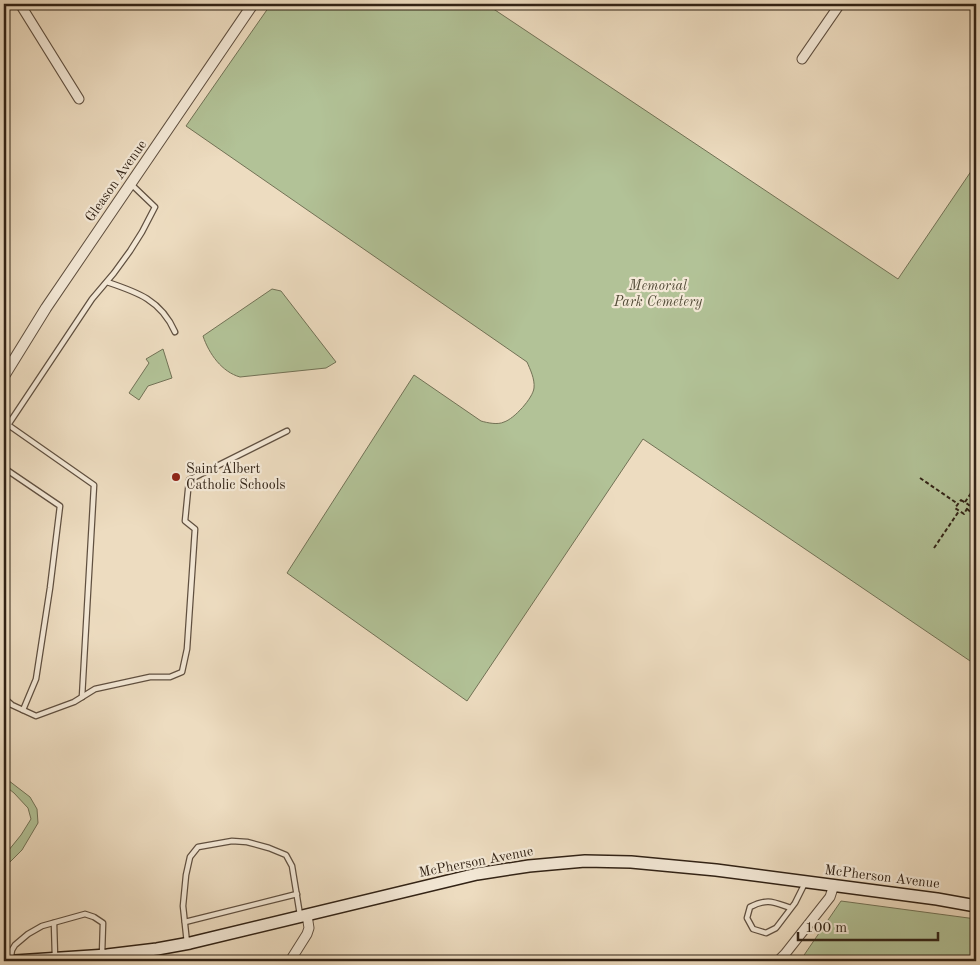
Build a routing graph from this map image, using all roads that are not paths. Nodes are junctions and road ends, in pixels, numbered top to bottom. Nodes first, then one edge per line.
1 (20, 4) edge
2 (253, 4) edge
3 (840, 4) edge
4 (802, 60) dead end
5 (79, 99) dead end
6 (131, 183) junction
7 (106, 282) junction
8 (175, 332) dead end
9 (4, 376) edge
10 (6, 423) edge
11 (4, 431) edge
12 (287, 431) dead end
13 (4, 468) edge
14 (82, 697) junction
15 (4, 698) edge
16 (23, 710) junction
17 (806, 882) junction
18 (834, 886) junction
19 (297, 894) junction
20 (976, 906) edge
21 (791, 908) junction
22 (304, 916) junction
23 (185, 922) junction
24 (54, 923) junction
25 (187, 944) junction
26 (102, 956) junction
27 (55, 959) junction
28 (10, 961) edge
29 (15, 961) edge
30 (290, 961) edge
31 (778, 961) edge

1 - 5 street
2 - 6 street, Gleason Avenue
3 - 4 street
6 - 7 lane
6 - 9 street, Gleason Avenue
7 - 8 lane
7 - 10 lane
10 - 11 lane
10 - 14 lane
12 - 14 lane
13 - 16 lane
14 - 16 lane
15 - 16 lane
17 - 18 main road, McPherson Avenue
17 - 21 lane
17 - 22 main road, McPherson Avenue
18 - 20 main road, McPherson Avenue
18 - 31 street
19 - 22 lane
19 - 23 lane
19 - 23 lane
21 - 21 lane
22 - 25 main road, McPherson Avenue
22 - 30 street
23 - 25 lane
24 - 26 lane
24 - 27 lane
24 - 28 lane
25 - 26 main road, McPherson Avenue
26 - 27 main road, McPherson Avenue
27 - 29 main road, McPherson Avenue

